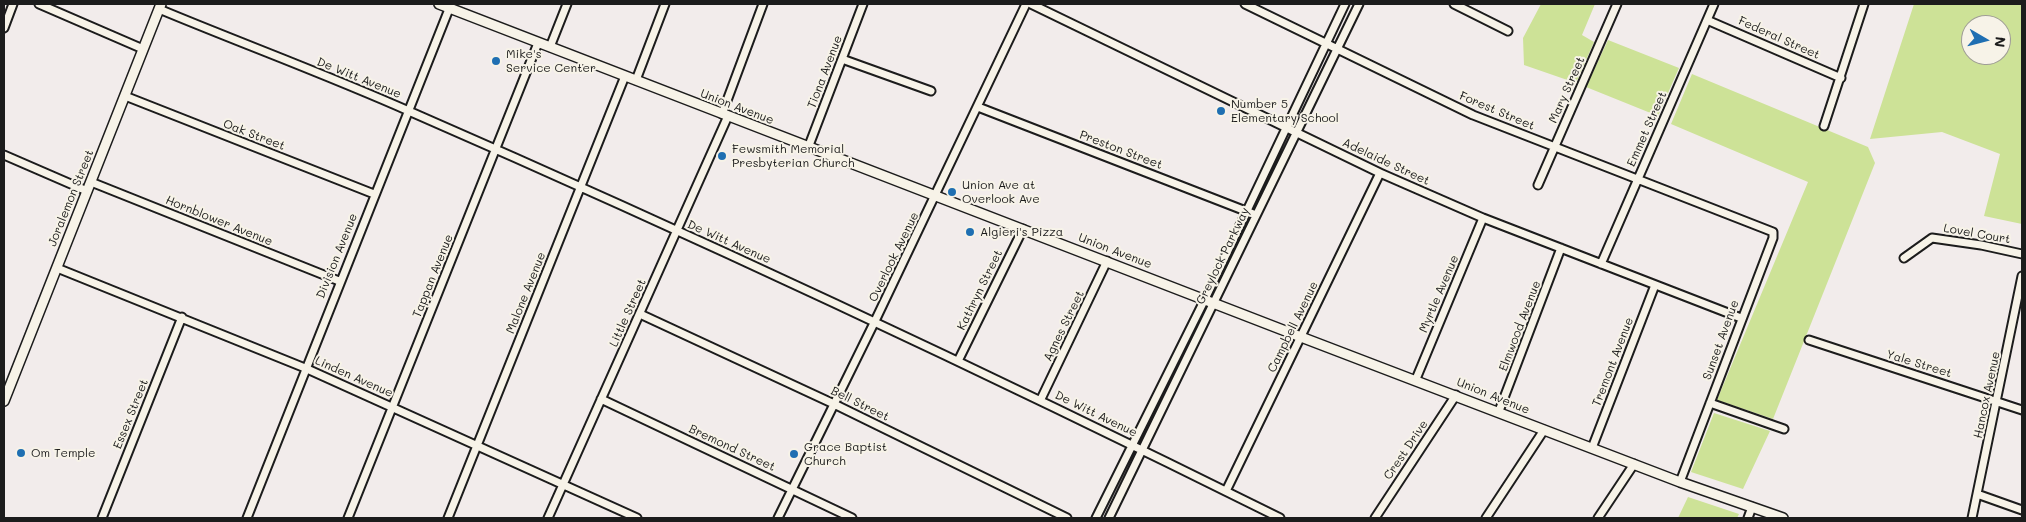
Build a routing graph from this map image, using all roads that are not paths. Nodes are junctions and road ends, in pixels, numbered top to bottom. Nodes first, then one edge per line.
1 (13, 4) edge
2 (39, 4) edge
3 (440, 4) edge
4 (567, 4) edge
5 (665, 4) edge
6 (763, 4) edge
7 (863, 4) edge
8 (1026, 4) edge
9 (1030, 4) edge
10 (1244, 4) edge
11 (1345, 4) edge
12 (1359, 4) edge
13 (1454, 4) edge
14 (1617, 4) edge
15 (1714, 4) edge
16 (1864, 4) edge
17 (160, 6) edge
18 (450, 6) edge
19 (1707, 20) junction
20 (4, 28) edge
21 (1508, 32) dead end
22 (538, 43) junction
23 (1326, 44) junction
24 (550, 47) junction
25 (143, 49) junction
26 (1337, 49) junction
27 (842, 58) junction
28 (625, 76) junction
29 (1841, 78) junction
30 (636, 80) junction
31 (931, 91) dead end
32 (125, 96) junction
33 (978, 107) junction
34 (408, 110) junction
35 (725, 115) junction
36 (1824, 126) dead end
37 (1287, 127) junction
38 (1297, 132) junction
39 (1555, 147) junction
40 (808, 148) junction
41 (495, 149) junction
42 (4, 155) edge
43 (1380, 173) junction
44 (1638, 178) junction
45 (1538, 184) dead end
46 (89, 186) junction
47 (581, 188) junction
48 (374, 194) junction
49 (935, 196) junction
50 (1246, 211) junction
51 (1256, 215) junction
52 (1483, 218) junction
53 (1748, 222) joint
54 (1023, 230) junction
55 (677, 231) junction
56 (1562, 248) junction
57 (2022, 254) edge
58 (1904, 258) dead end
59 (1107, 261) junction
60 (1601, 264) junction
61 (56, 268) junction
62 (2022, 276) edge
63 (339, 281) junction
64 (1655, 285) junction
65 (1209, 300) junction
66 (2019, 309) edge
67 (640, 314) junction
68 (182, 317) junction
69 (1741, 318) junction
70 (875, 321) junction
71 (1301, 337) junction
72 (1809, 340) dead end
73 (958, 361) junction
74 (305, 368) junction
75 (1416, 379) junction
76 (1456, 395) junction
77 (601, 399) junction
78 (1041, 400) junction
79 (1998, 400) junction
80 (4, 401) edge
81 (1710, 403) junction
82 (834, 404) junction
83 (393, 407) junction
84 (2022, 410) edge
85 (1499, 411) junction
86 (1784, 429) dead end
87 (1544, 430) junction
88 (1132, 445) junction
89 (477, 446) junction
90 (1592, 448) junction
91 (1142, 450) junction
92 (1634, 464) junction
93 (1680, 482) junction
94 (563, 485) junction
95 (792, 489) junction
96 (1226, 491) junction
97 (1977, 494) junction
98 (1752, 507) junction
99 (2022, 510) edge
100 (102, 518) edge
101 (247, 518) edge
102 (348, 518) edge
103 (448, 518) edge
104 (548, 518) edge
105 (637, 518) edge
106 (778, 518) edge
107 (852, 518) edge
108 (1067, 518) edge
109 (1096, 518) edge
110 (1109, 518) edge
111 (1280, 518) edge
112 (1375, 518) edge
113 (1486, 518) edge
114 (1598, 518) edge
115 (1748, 518) edge
116 (1783, 518) edge
117 (1972, 518) edge

1 - 20 street
2 - 25 street
3 - 18 street, Union Avenue
4 - 24 street
5 - 30 street
6 - 35 street, Little Street
7 - 27 street, Tiona Avenue
8 - 33 street, Overlook Avenue
9 - 37 street, Adelaide Street
10 - 23 street, Forest Street
11 - 23 street, Greylock Parkway
12 - 26 street, Greylock Parkway
13 - 21 street
14 - 39 street, Mary Street
15 - 19 street, Emmet Street
16 - 29 street
17 - 25 street, Joralemon Street
17 - 34 street, De Witt Avenue
18 - 22 street, Union Avenue
18 - 34 street, Division Avenue
19 - 29 street, Federal Street
19 - 44 street, Emmet Street
22 - 24 street, Union Avenue
22 - 41 street, Tappan Avenue
23 - 26 street, Forest Street
23 - 37 street, Greylock Parkway
24 - 28 street, Union Avenue
25 - 32 street, Joralemon Street
26 - 38 street, Greylock Parkway
26 - 39 street, Forest Street
27 - 31 street
27 - 40 street, Tiona Avenue
28 - 30 street, Union Avenue
28 - 47 street, Malone Avenue
29 - 36 street
30 - 35 street, Union Avenue
32 - 46 street, Joralemon Street
32 - 48 street, Oak Street
33 - 49 street, Overlook Avenue
33 - 50 street, Preston Street
34 - 41 street, De Witt Avenue
34 - 48 street, Division Avenue
35 - 40 street, Union Avenue
35 - 55 street, Little Street
37 - 38 street, Adelaide Street
37 - 50 street, Greylock Parkway
38 - 43 street, Adelaide Street
38 - 51 street, Greylock Parkway
39 - 44 street, Forest Street
39 - 45 street, Mary Street
40 - 49 street, Union Avenue
41 - 47 street, De Witt Avenue
41 - 83 street, Tappan Avenue
42 - 46 street, Hornblower Avenue
43 - 52 street, Adelaide Street
43 - 71 street, Campbell Avenue
44 - 53 street, Forest Street
44 - 60 street, Emmet Street
46 - 61 street, Joralemon Street
46 - 63 street, Hornblower Avenue
47 - 55 street, De Witt Avenue
47 - 89 street, Malone Avenue
48 - 63 street, Division Avenue
49 - 54 street, Union Avenue
49 - 70 street, Overlook Avenue
50 - 51 street, Preston Street
50 - 65 street, Greylock Parkway
51 - 65 street, Greylock Parkway
52 - 56 street, Adelaide Street
52 - 75 street, Myrtle Avenue
53 - 69 street, Sunset Avenue
54 - 59 street, Union Avenue
54 - 73 street, Kathryn Street
55 - 67 street, Little Street
55 - 70 street, De Witt Avenue
56 - 60 street, Adelaide Street
56 - 85 street, Elmwood Avenue
57 - 58 street, Lovel Court
59 - 65 street, Union Avenue
59 - 78 street, Agnes Street
60 - 64 street, Adelaide Street
61 - 68 street, Linden Avenue
61 - 80 street, Joralemon Street
62 - 66 street, Hancox Avenue
63 - 74 street, Division Avenue
64 - 69 street, Adelaide Street
64 - 90 street, Tremont Avenue
65 - 71 street, Union Avenue
65 - 88 street, Greylock Parkway
65 - 91 street, Greylock Parkway
66 - 79 street, Hancox Avenue
67 - 77 street, Little Street
67 - 82 street, Bell Street
68 - 74 street, Linden Avenue
68 - 100 street, Essex Street
69 - 81 street, Sunset Avenue
70 - 73 street, De Witt Avenue
70 - 82 street, Overlook Avenue
71 - 75 street, Union Avenue
71 - 96 street, Campbell Avenue
72 - 79 street, Yale Street
73 - 78 street, De Witt Avenue
74 - 83 street, Linden Avenue
74 - 101 street, Division Avenue
75 - 76 street, Union Avenue
76 - 85 street, Union Avenue
76 - 112 street, Crest Drive
77 - 94 street, Little Street
77 - 95 street, Bremond Street
78 - 88 street, De Witt Avenue
79 - 84 street, Yale Street
79 - 97 street, Hancox Avenue
81 - 86 street
81 - 93 street, Sunset Avenue
82 - 95 street, Overlook Avenue
82 - 108 street, Bell Street
83 - 89 street, Linden Avenue
83 - 102 street, Tappan Avenue
85 - 87 street, Union Avenue
87 - 90 street, Union Avenue
87 - 113 street
88 - 91 street, De Witt Avenue
88 - 109 street, Greylock Parkway
89 - 94 street, Linden Avenue
89 - 103 street, Malone Avenue
90 - 92 street, Union Avenue
91 - 96 street, De Witt Avenue
91 - 110 street, Greylock Parkway
92 - 93 street, Union Avenue
92 - 114 street
93 - 98 street, Union Avenue
94 - 104 street, Little Street
94 - 105 street, Linden Avenue
95 - 106 street, Overlook Avenue
95 - 107 street, Bremond Street
96 - 111 street, De Witt Avenue
97 - 99 street
97 - 117 street, Hancox Avenue
98 - 115 street
98 - 116 street, Union Avenue

